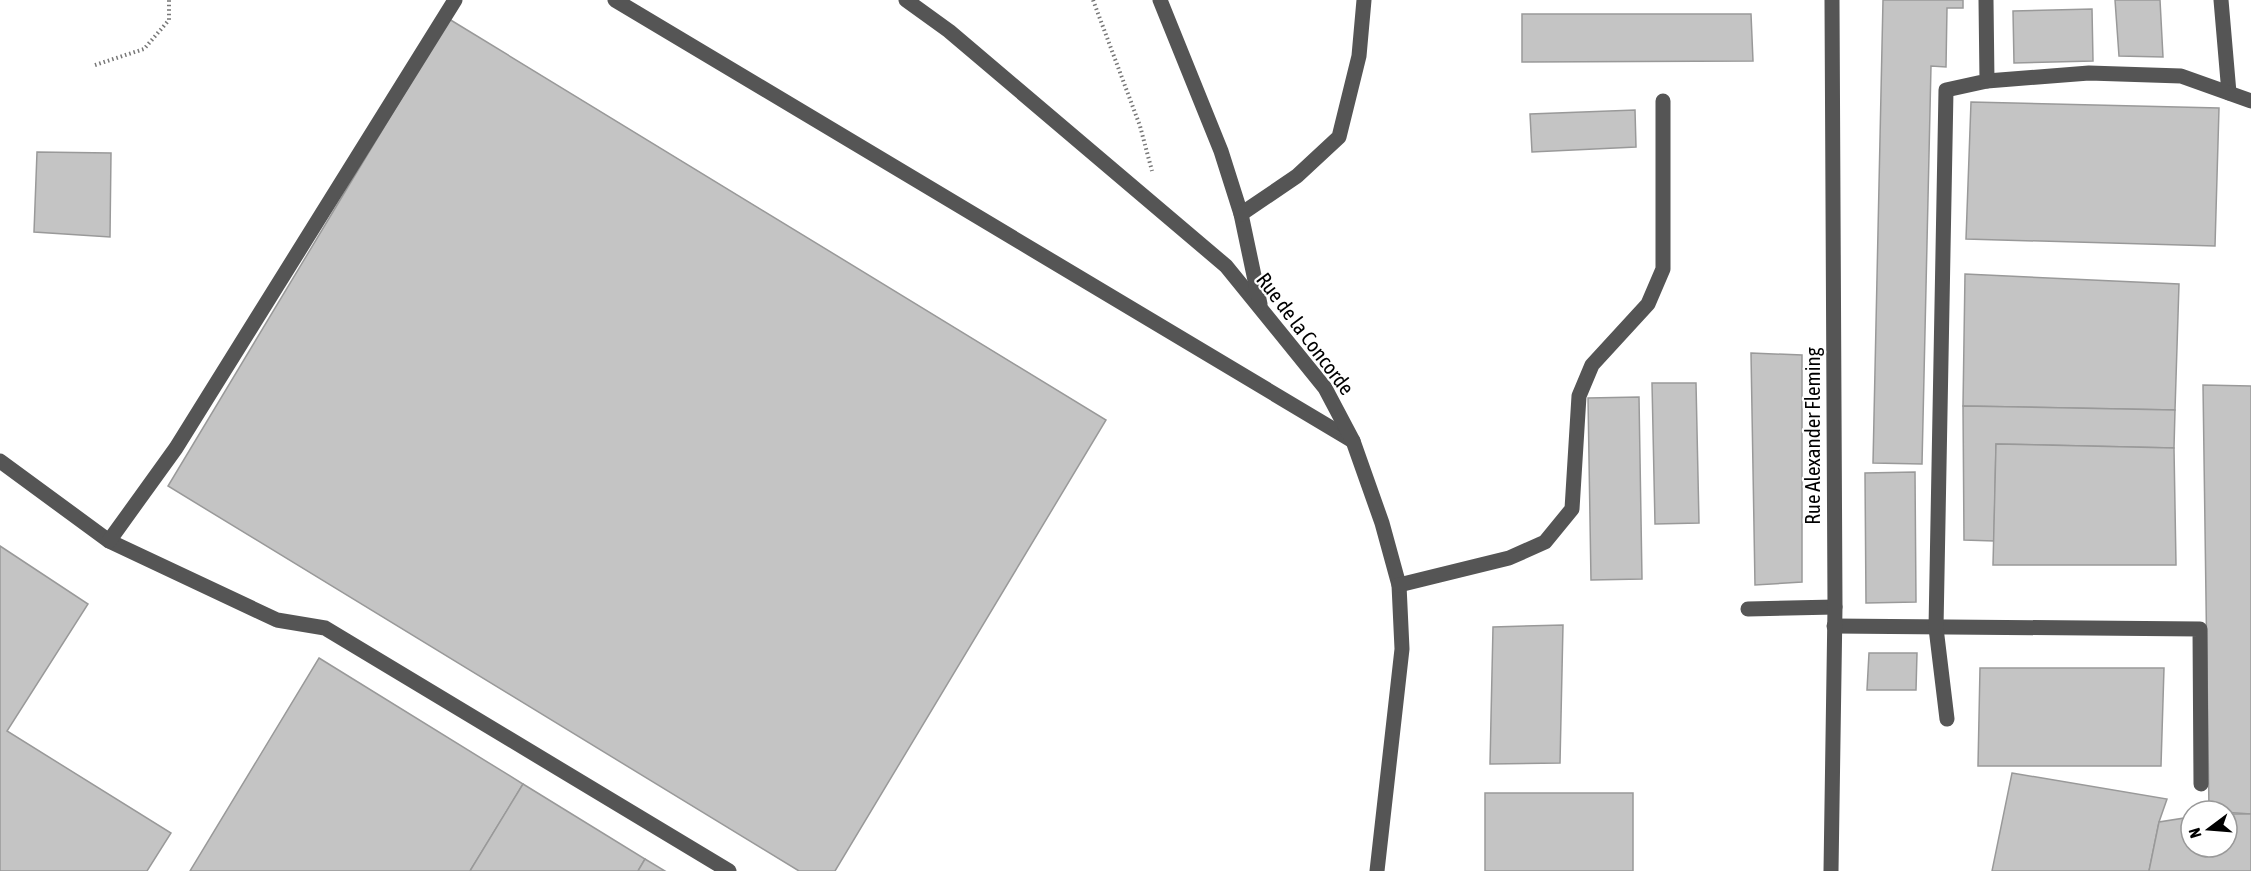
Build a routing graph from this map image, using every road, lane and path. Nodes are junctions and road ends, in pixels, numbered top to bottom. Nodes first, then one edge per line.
1 (169, 0) edge
2 (455, 0) edge
3 (615, 0) edge
4 (906, 0) edge
5 (1093, 0) edge
6 (1160, 0) edge
7 (1364, 0) edge
8 (1832, 0) edge
9 (1986, 0) edge
10 (2221, 0) edge
11 (95, 65) dead end
12 (1987, 81) junction
13 (2229, 93) junction
14 (2251, 100) edge
15 (1663, 101) dead end
16 (1162, 210) junction
17 (1241, 214) junction
18 (1260, 305) junction
19 (1353, 441) junction
20 (0, 461) edge
21 (109, 541) junction
22 (1399, 585) junction
23 (1834, 607) junction
24 (1748, 609) dead end
25 (1834, 626) junction
26 (1936, 628) junction
27 (1947, 719) dead end
28 (2201, 784) dead end
29 (729, 871) edge
30 (1377, 871) edge
31 (1831, 871) edge

1 - 11 path
2 - 21 street
3 - 19 street
4 - 16 street, Rue de la Concorde
5 - 16 path
6 - 17 street
7 - 17 street
8 - 23 street, Rue Alexander Fleming
9 - 12 street
10 - 13 street
12 - 13 street
12 - 26 street
13 - 14 street
15 - 22 street
16 - 18 street, Rue de la Concorde
17 - 18 street
18 - 19 street, Rue de la Concorde
19 - 22 street, Rue de la Concorde
20 - 21 street
21 - 29 street
22 - 30 street, Rue de la Concorde
23 - 24 street
23 - 25 street, Rue Alexander Fleming
25 - 26 street
25 - 31 street, Rue Alexander Fleming
26 - 27 street
26 - 28 street

